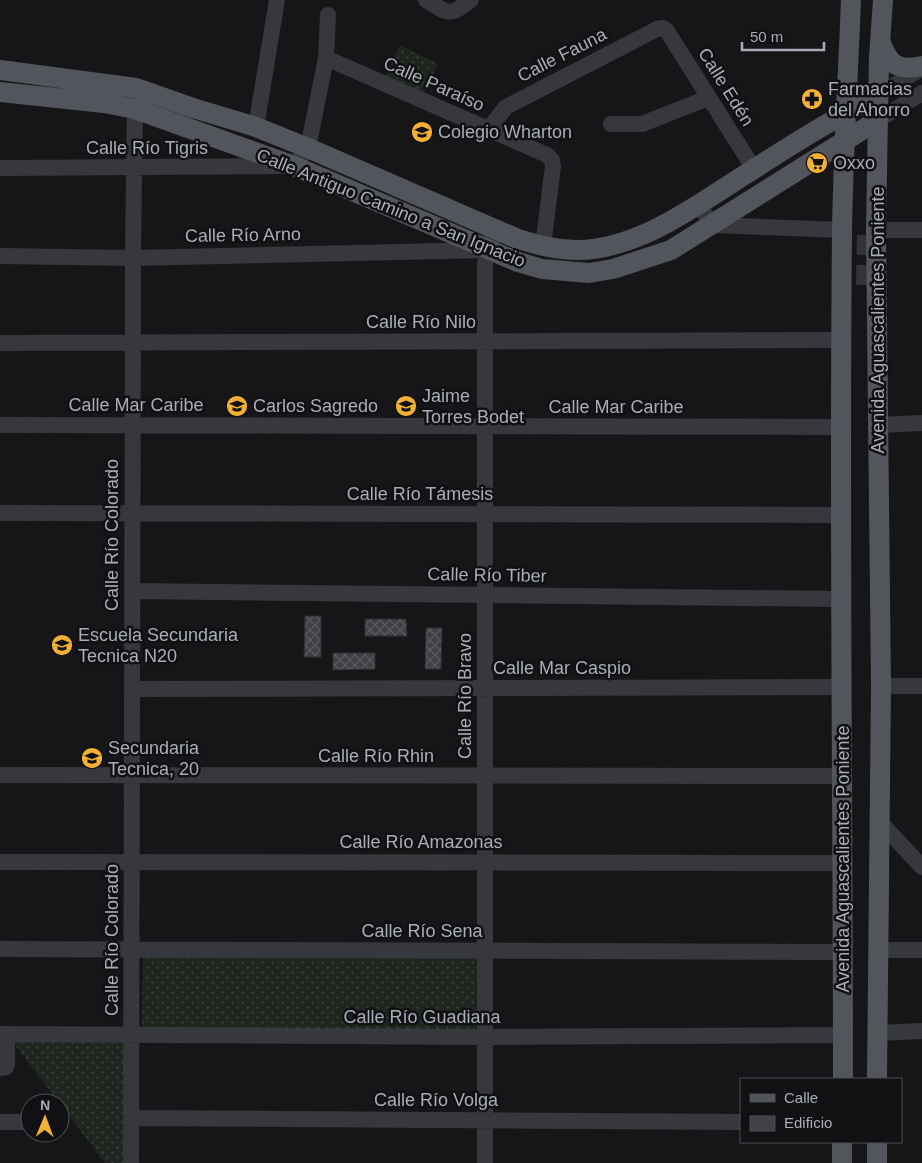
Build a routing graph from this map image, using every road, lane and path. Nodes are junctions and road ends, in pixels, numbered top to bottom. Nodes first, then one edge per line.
1 (277, 0) edge
2 (426, 0) edge
3 (471, 0) edge
4 (850, 0) edge
5 (872, 0) edge
6 (883, 0) edge
7 (328, 16) dead end
8 (663, 28) joint
9 (879, 39) junction
10 (326, 58) junction
11 (874, 64) junction
12 (848, 66) junction
13 (922, 67) edge
14 (0, 70) edge
15 (136, 88) junction
16 (0, 92) edge
17 (922, 93) edge
18 (878, 95) junction
19 (708, 98) junction
20 (135, 109) junction
21 (847, 112) junction
22 (878, 120) junction
23 (611, 124) dead end
24 (256, 128) junction
25 (488, 130) junction
26 (845, 140) junction
27 (308, 148) junction
28 (294, 166) junction
29 (0, 168) edge
30 (134, 168) junction
31 (754, 169) junction
32 (848, 176) junction
33 (877, 176) junction
34 (698, 205) junction
35 (713, 225) junction
36 (495, 230) junction
37 (842, 230) junction
38 (876, 230) junction
39 (922, 230) edge
40 (543, 247) junction
41 (488, 250) junction
42 (0, 256) edge
43 (133, 258) junction
44 (866, 285) tunnel mouth
45 (842, 340) junction
46 (485, 342) junction
47 (0, 343) edge
48 (133, 343) junction
49 (922, 424) edge
50 (0, 425) edge
51 (133, 425) junction
52 (879, 425) junction
53 (485, 427) junction
54 (841, 427) junction
55 (0, 513) edge
56 (132, 513) junction
57 (485, 514) junction
58 (841, 515) junction
59 (132, 591) junction
60 (485, 595) junction
61 (841, 599) junction
62 (841, 639) junction
63 (881, 640) junction
64 (881, 686) junction
65 (922, 686) edge
66 (842, 687) junction
67 (132, 688) junction
68 (485, 689) junction
69 (0, 775) edge
70 (132, 775) junction
71 (485, 776) junction
72 (842, 776) junction
73 (879, 821) junction
74 (0, 862) edge
75 (132, 862) junction
76 (485, 862) junction
77 (842, 863) junction
78 (922, 867) edge
79 (0, 949) edge
80 (131, 950) junction
81 (878, 950) junction
82 (922, 950) edge
83 (485, 951) junction
84 (843, 952) junction
85 (922, 1032) edge
86 (877, 1033) junction
87 (4, 1035) edge
88 (843, 1035) junction
89 (131, 1036) junction
90 (485, 1037) junction
91 (0, 1068) edge
92 (843, 1078) edge
93 (877, 1078) edge
94 (131, 1118) junction
95 (485, 1120) junction
96 (0, 1122) edge
97 (20, 1122) edge
98 (740, 1122) edge
99 (842, 1143) edge
100 (877, 1143) edge
101 (131, 1163) edge
102 (485, 1163) edge
103 (842, 1163) edge
104 (878, 1163) edge

1 - 24 street
2 - 3 street
4 - 12 main road, Avenida Aguascalientes Poniente
5 - 11 main road, Avenida Aguascalientes Poniente
6 - 9 main road, Avenida Aguascalientes Poniente
7 - 10 street
8 - 19 street, Calle Edén
8 - 25 street, Calle Fauna
9 - 11 main road, Avenida Aguascalientes Poniente
9 - 13 main road
10 - 25 street, Calle Paraíso
10 - 27 street
11 - 12 main road
11 - 18 main road, Avenida Aguascalientes Poniente
12 - 21 main road, Avenida Aguascalientes Poniente
13 - 18 street, Calle Antiguo Camino a San Ignacio
14 - 15 main road, Calle Antiguo Camino a San Ignacio
15 - 20 street, Calle Río Colorado
15 - 24 main road, Calle Antiguo Camino a San Ignacio
16 - 20 main road, Calle Antiguo Camino a San Ignacio
17 - 22 street, Calle Antiguo Camino a San Ignacio
18 - 21 main road, Calle Antiguo Camino a San Ignacio
18 - 22 main road, Avenida Aguascalientes Poniente
19 - 23 street
19 - 31 street, Calle Edén
20 - 28 main road, Calle Antiguo Camino a San Ignacio
20 - 30 street, Calle Río Colorado
21 - 26 main road, Avenida Aguascalientes Poniente
21 - 31 main road, Calle Antiguo Camino a San Ignacio
22 - 26 main road, Calle Antiguo Camino a San Ignacio
22 - 33 main road, Avenida Aguascalientes Poniente
24 - 27 main road, Calle Antiguo Camino a San Ignacio
25 - 40 street, Calle Paraíso
26 - 32 main road, Avenida Aguascalientes Poniente
26 - 35 main road, Calle Antiguo Camino a San Ignacio
27 - 28 street
27 - 36 main road, Calle Antiguo Camino a San Ignacio
28 - 30 street, Calle Río Tigris
28 - 41 main road, Calle Antiguo Camino a San Ignacio
29 - 30 street, Calle Río Tigris
30 - 43 street, Calle Río Colorado
31 - 34 main road, Calle Antiguo Camino a San Ignacio
32 - 33 main road
32 - 37 main road, Avenida Aguascalientes Poniente
32 - 62 main road, Avenida Aguascalientes Poniente
33 - 38 main road, Avenida Aguascalientes Poniente
34 - 35 street
34 - 40 main road, Calle Antiguo Camino a San Ignacio
35 - 37 street
35 - 41 main road, Calle Antiguo Camino a San Ignacio
36 - 40 main road, Calle Antiguo Camino a San Ignacio
36 - 41 street, Calle Río Bravo
37 - 45 main road, Avenida Aguascalientes Poniente
38 - 39 street
38 - 52 main road, Avenida Aguascalientes Poniente
41 - 43 street, Calle Río Arno
41 - 46 street, Calle Río Bravo
42 - 43 street, Calle Río Arno
43 - 48 street, Calle Río Colorado
44 - 63 main road, Avenida Aguascalientes Poniente
45 - 46 street, Calle Río Nilo
45 - 54 main road, Avenida Aguascalientes Poniente
46 - 48 street, Calle Río Nilo
46 - 53 street, Calle Río Bravo
47 - 48 street, Calle Río Nilo
48 - 51 street, Calle Río Colorado
49 - 52 street
50 - 51 street, Calle Mar Caribe
51 - 53 street, Calle Mar Caribe
51 - 56 street, Calle Río Colorado
52 - 63 main road, Avenida Aguascalientes Poniente
53 - 54 street, Calle Mar Caribe
53 - 57 street, Calle Río Bravo
54 - 58 main road, Avenida Aguascalientes Poniente
55 - 56 street, Calle Río Támesis
56 - 57 street, Calle Río Támesis
56 - 59 street, Calle Río Colorado
57 - 58 street, Calle Río Támesis
57 - 60 street, Calle Río Bravo
58 - 61 main road, Avenida Aguascalientes Poniente
59 - 60 street, Calle Río Tiber
59 - 67 street, Calle Río Colorado
60 - 61 street, Calle Río Tiber
60 - 68 street, Calle Río Bravo
61 - 62 main road, Avenida Aguascalientes Poniente
62 - 66 main road, Avenida Aguascalientes Poniente
63 - 64 main road, Avenida Aguascalientes Poniente
64 - 65 street
64 - 73 main road, Avenida Aguascalientes Poniente
66 - 68 street, Calle Mar Caspio
66 - 72 main road, Avenida Aguascalientes Poniente
67 - 68 street, Calle Mar Caspio
67 - 70 street, Calle Río Colorado
68 - 71 street, Calle Río Bravo
69 - 70 street, Calle Río Rhin
70 - 71 street, Calle Río Rhin
70 - 75 street, Calle Río Colorado
71 - 72 street, Calle Río Rhin
71 - 76 street, Calle Río Bravo
72 - 77 main road, Avenida Aguascalientes Poniente
73 - 78 street
73 - 81 main road, Avenida Aguascalientes Poniente
74 - 75 street, Calle Río Amazonas
75 - 76 street, Calle Río Amazonas
75 - 80 street, Calle Río Colorado
76 - 77 street, Calle Río Amazonas
76 - 83 street, Calle Río Bravo
77 - 84 main road, Avenida Aguascalientes Poniente
79 - 80 street, Calle Río Sena
80 - 83 street, Calle Río Sena
80 - 89 street, Calle Río Colorado
81 - 82 street
81 - 86 main road, Avenida Aguascalientes Poniente
83 - 84 street, Calle Río Sena
83 - 90 street, Calle Río Bravo
84 - 88 main road, Avenida Aguascalientes Poniente
85 - 86 street
86 - 93 main road, Avenida Aguascalientes Poniente
87 - 89 street, Calle Río Guadiana
87 - 91 street
88 - 90 street, Calle Río Guadiana
88 - 92 main road, Avenida Aguascalientes Poniente
89 - 90 street, Calle Río Guadiana
89 - 94 street, Calle Río Colorado
90 - 95 street, Calle Río Bravo
94 - 95 street, Calle Río Volga
94 - 101 street, Calle Río Colorado
95 - 98 street, Calle Río Volga
95 - 102 street, Calle Río Bravo
96 - 97 street
99 - 103 main road
100 - 104 main road

